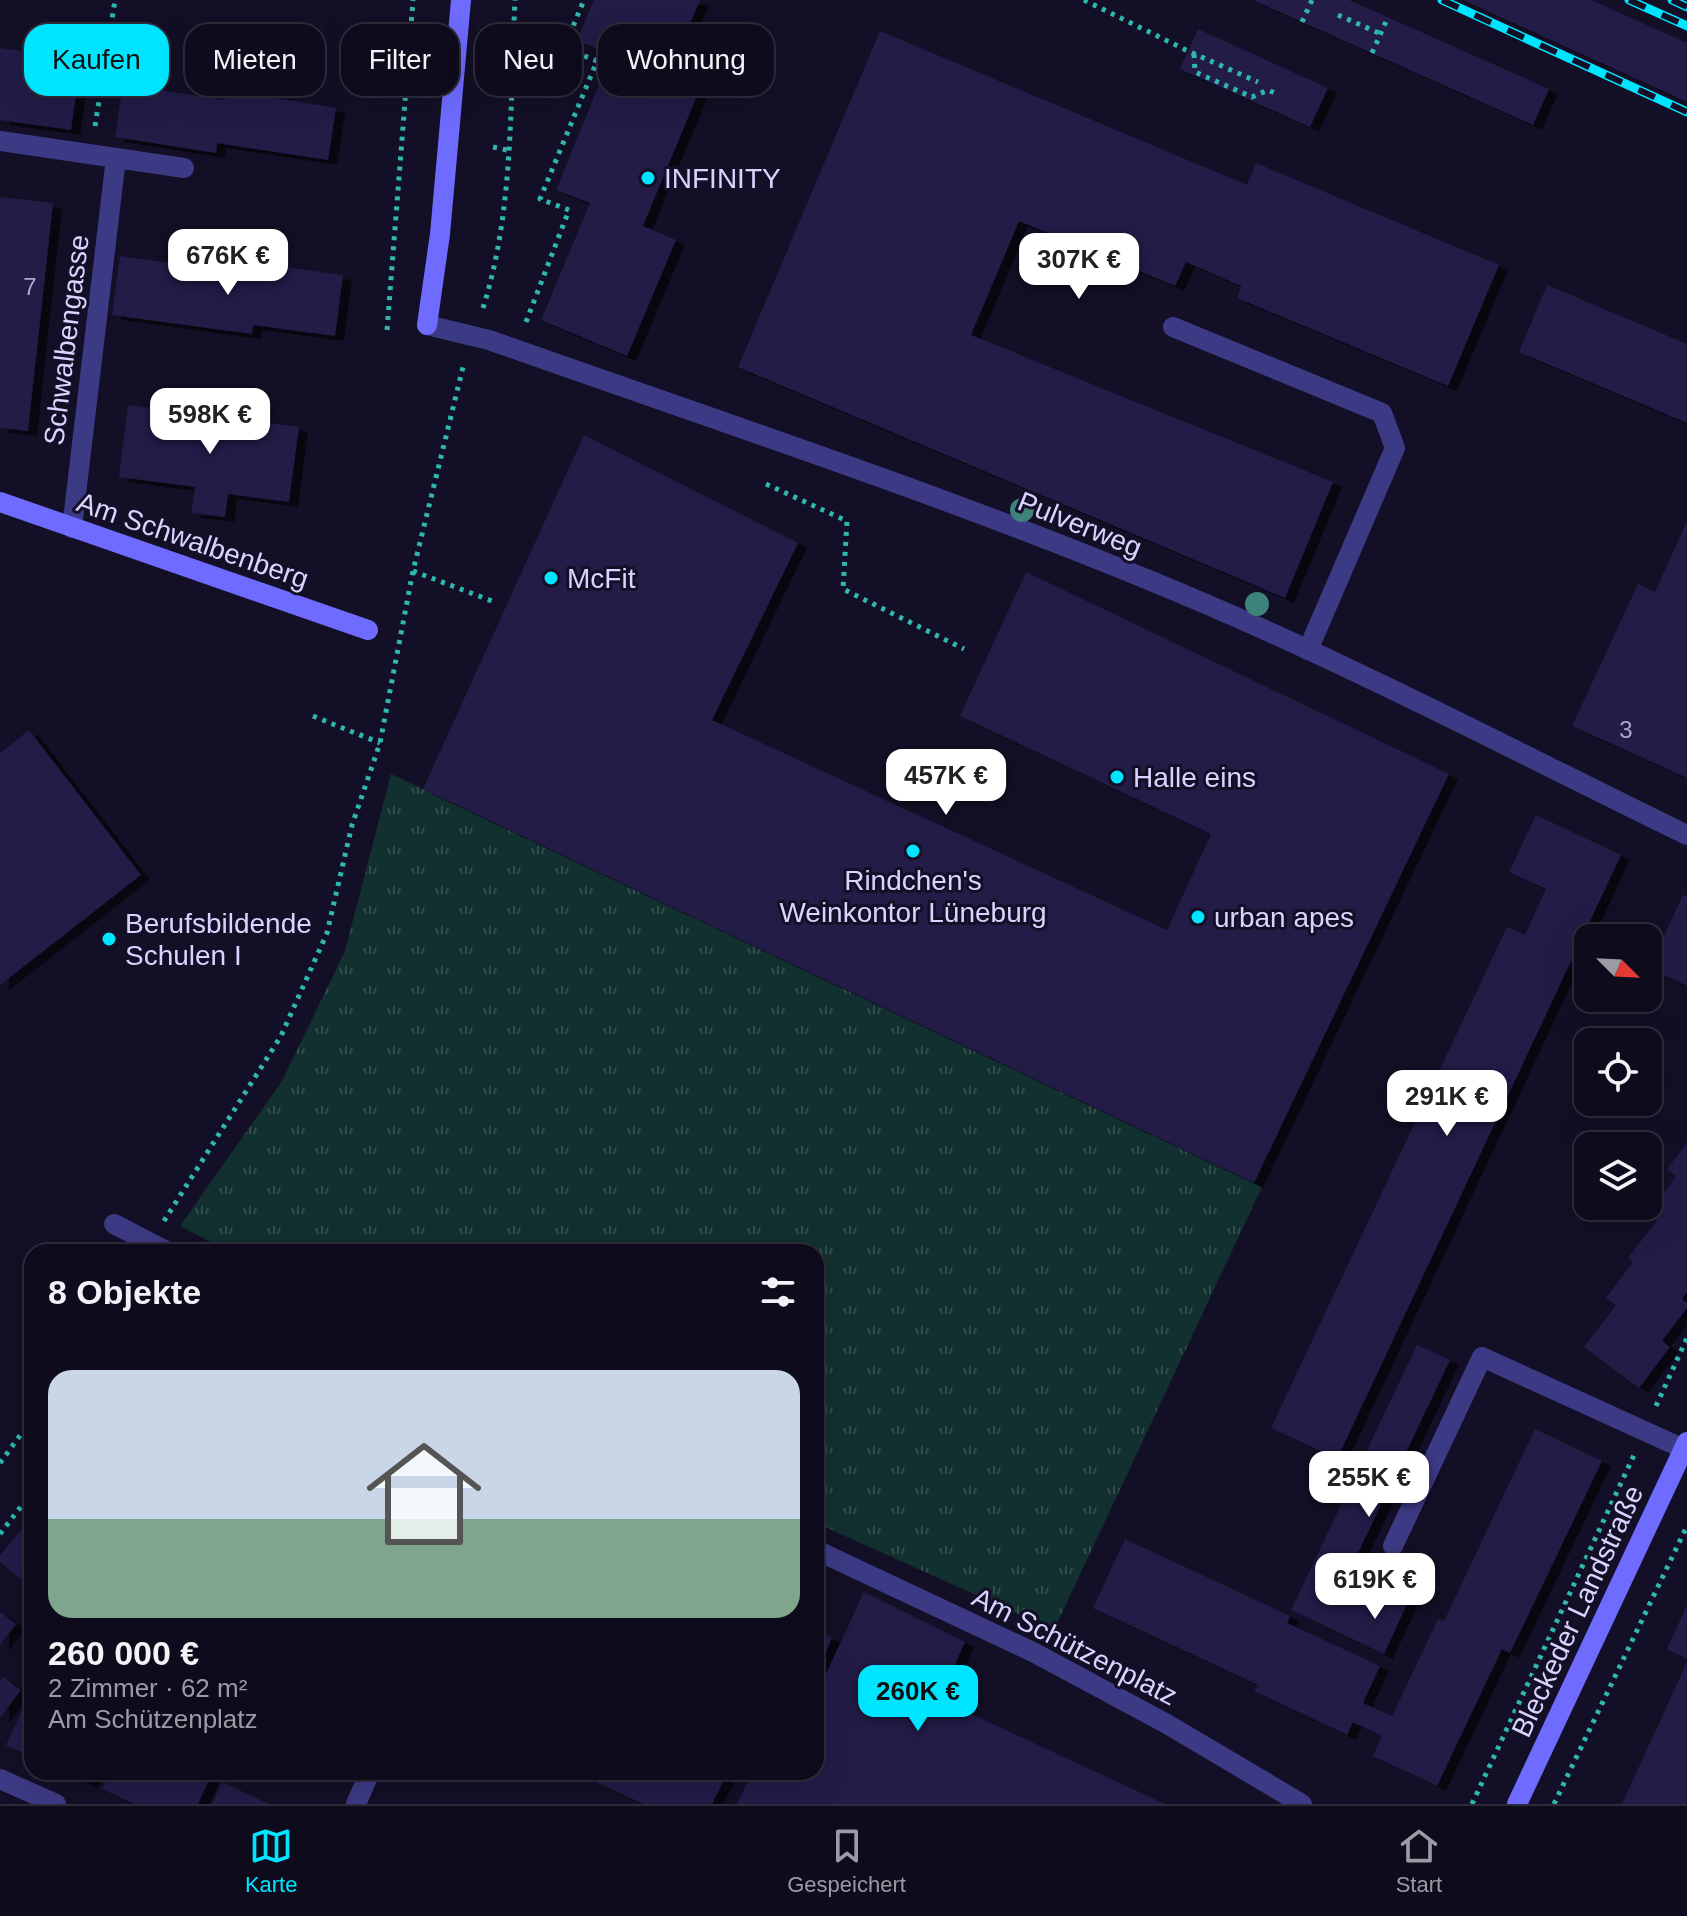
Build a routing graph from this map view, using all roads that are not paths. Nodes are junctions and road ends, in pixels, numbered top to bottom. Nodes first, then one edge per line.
1 (461, 0) edge
2 (0, 141) edge
3 (116, 158) junction
4 (184, 168) dead end
5 (1173, 327) dead end
6 (0, 502) edge
7 (72, 528) junction
8 (368, 630) dead end
9 (1308, 650) junction
10 (1687, 835) edge
11 (114, 1224) dead end
12 (153, 1244) edge
13 (1685, 1445) edge
14 (1679, 1478) edge
15 (1393, 1546) dead end
16 (824, 1554) edge
17 (0, 1779) edge
18 (366, 1780) edge
19 (56, 1804) edge
20 (356, 1804) edge
21 (1302, 1804) edge
22 (1517, 1804) edge

1 - 9 street, Pulverweg
2 - 3 street
3 - 4 street
3 - 7 street, Schwalbengasse
5 - 9 street
6 - 7 street, Am Schwalbenberg
7 - 8 street, Am Schwalbenberg
9 - 10 street, Pulverweg
11 - 12 street
13 - 14 street, Bleckeder Landstraße
13 - 15 street
14 - 22 street, Bleckeder Landstraße
16 - 21 street, Am Schützenplatz
17 - 19 street
18 - 20 street

